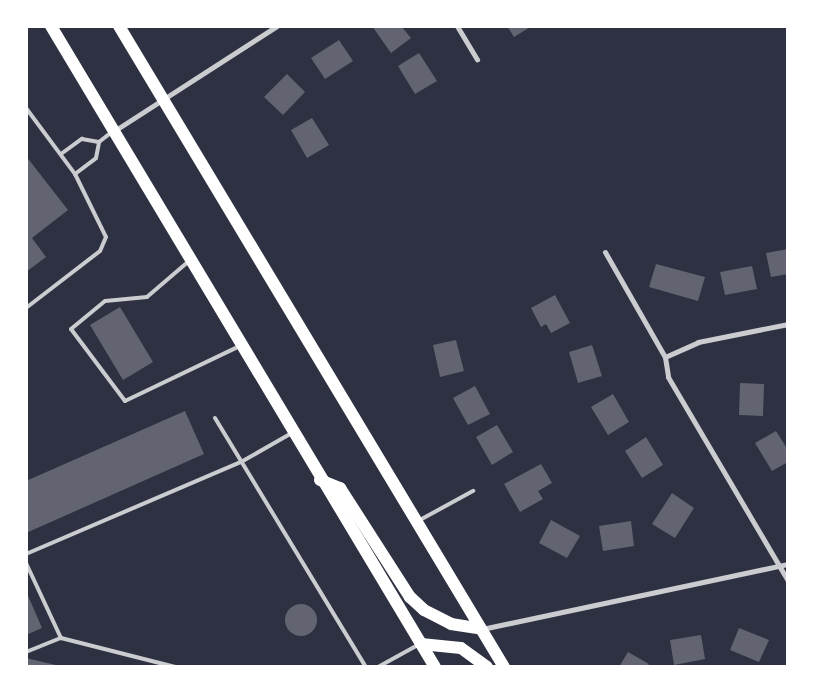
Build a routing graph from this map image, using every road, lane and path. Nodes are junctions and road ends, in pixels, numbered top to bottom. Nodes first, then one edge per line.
1 (51, 26) edge
2 (118, 26) edge
3 (277, 26) edge
4 (457, 26) edge
5 (478, 59) dead end
6 (161, 98) junction
7 (26, 108) edge
8 (114, 131) junction
9 (99, 142) junction
10 (61, 154) junction
11 (75, 174) junction
12 (605, 252) dead end
13 (189, 261) junction
14 (26, 308) edge
15 (788, 324) edge
16 (240, 346) junction
17 (664, 358) junction
18 (215, 418) dead end
19 (292, 433) junction
20 (241, 462) junction
21 (320, 480) junction
22 (473, 490) dead end
23 (416, 522) junction
24 (26, 554) edge
25 (26, 563) edge
26 (788, 564) edge
27 (779, 566) junction
28 (788, 581) edge
29 (481, 629) junction
30 (61, 638) junction
31 (420, 644) junction
32 (26, 652) edge
33 (176, 667) edge
34 (366, 667) edge
35 (378, 667) edge
36 (434, 667) edge
37 (487, 667) edge
38 (504, 667) edge

1 - 8 main road
2 - 6 main road
3 - 6 street
4 - 5 street
6 - 8 street
6 - 23 main road
7 - 10 lane
8 - 9 lane
8 - 13 main road
9 - 10 lane
9 - 11 lane
10 - 11 lane
11 - 14 lane
12 - 17 street
13 - 16 main road
13 - 16 lane
15 - 17 street
16 - 19 main road
17 - 27 street
18 - 20 lane
19 - 20 lane
19 - 21 main road
20 - 24 lane
20 - 34 lane
21 - 29 main road
21 - 31 main road
22 - 23 lane
23 - 29 main road
25 - 30 lane
26 - 27 street
27 - 28 street
27 - 29 street
29 - 38 main road
30 - 32 lane
30 - 33 lane
31 - 35 lane
31 - 36 main road
31 - 37 main road

